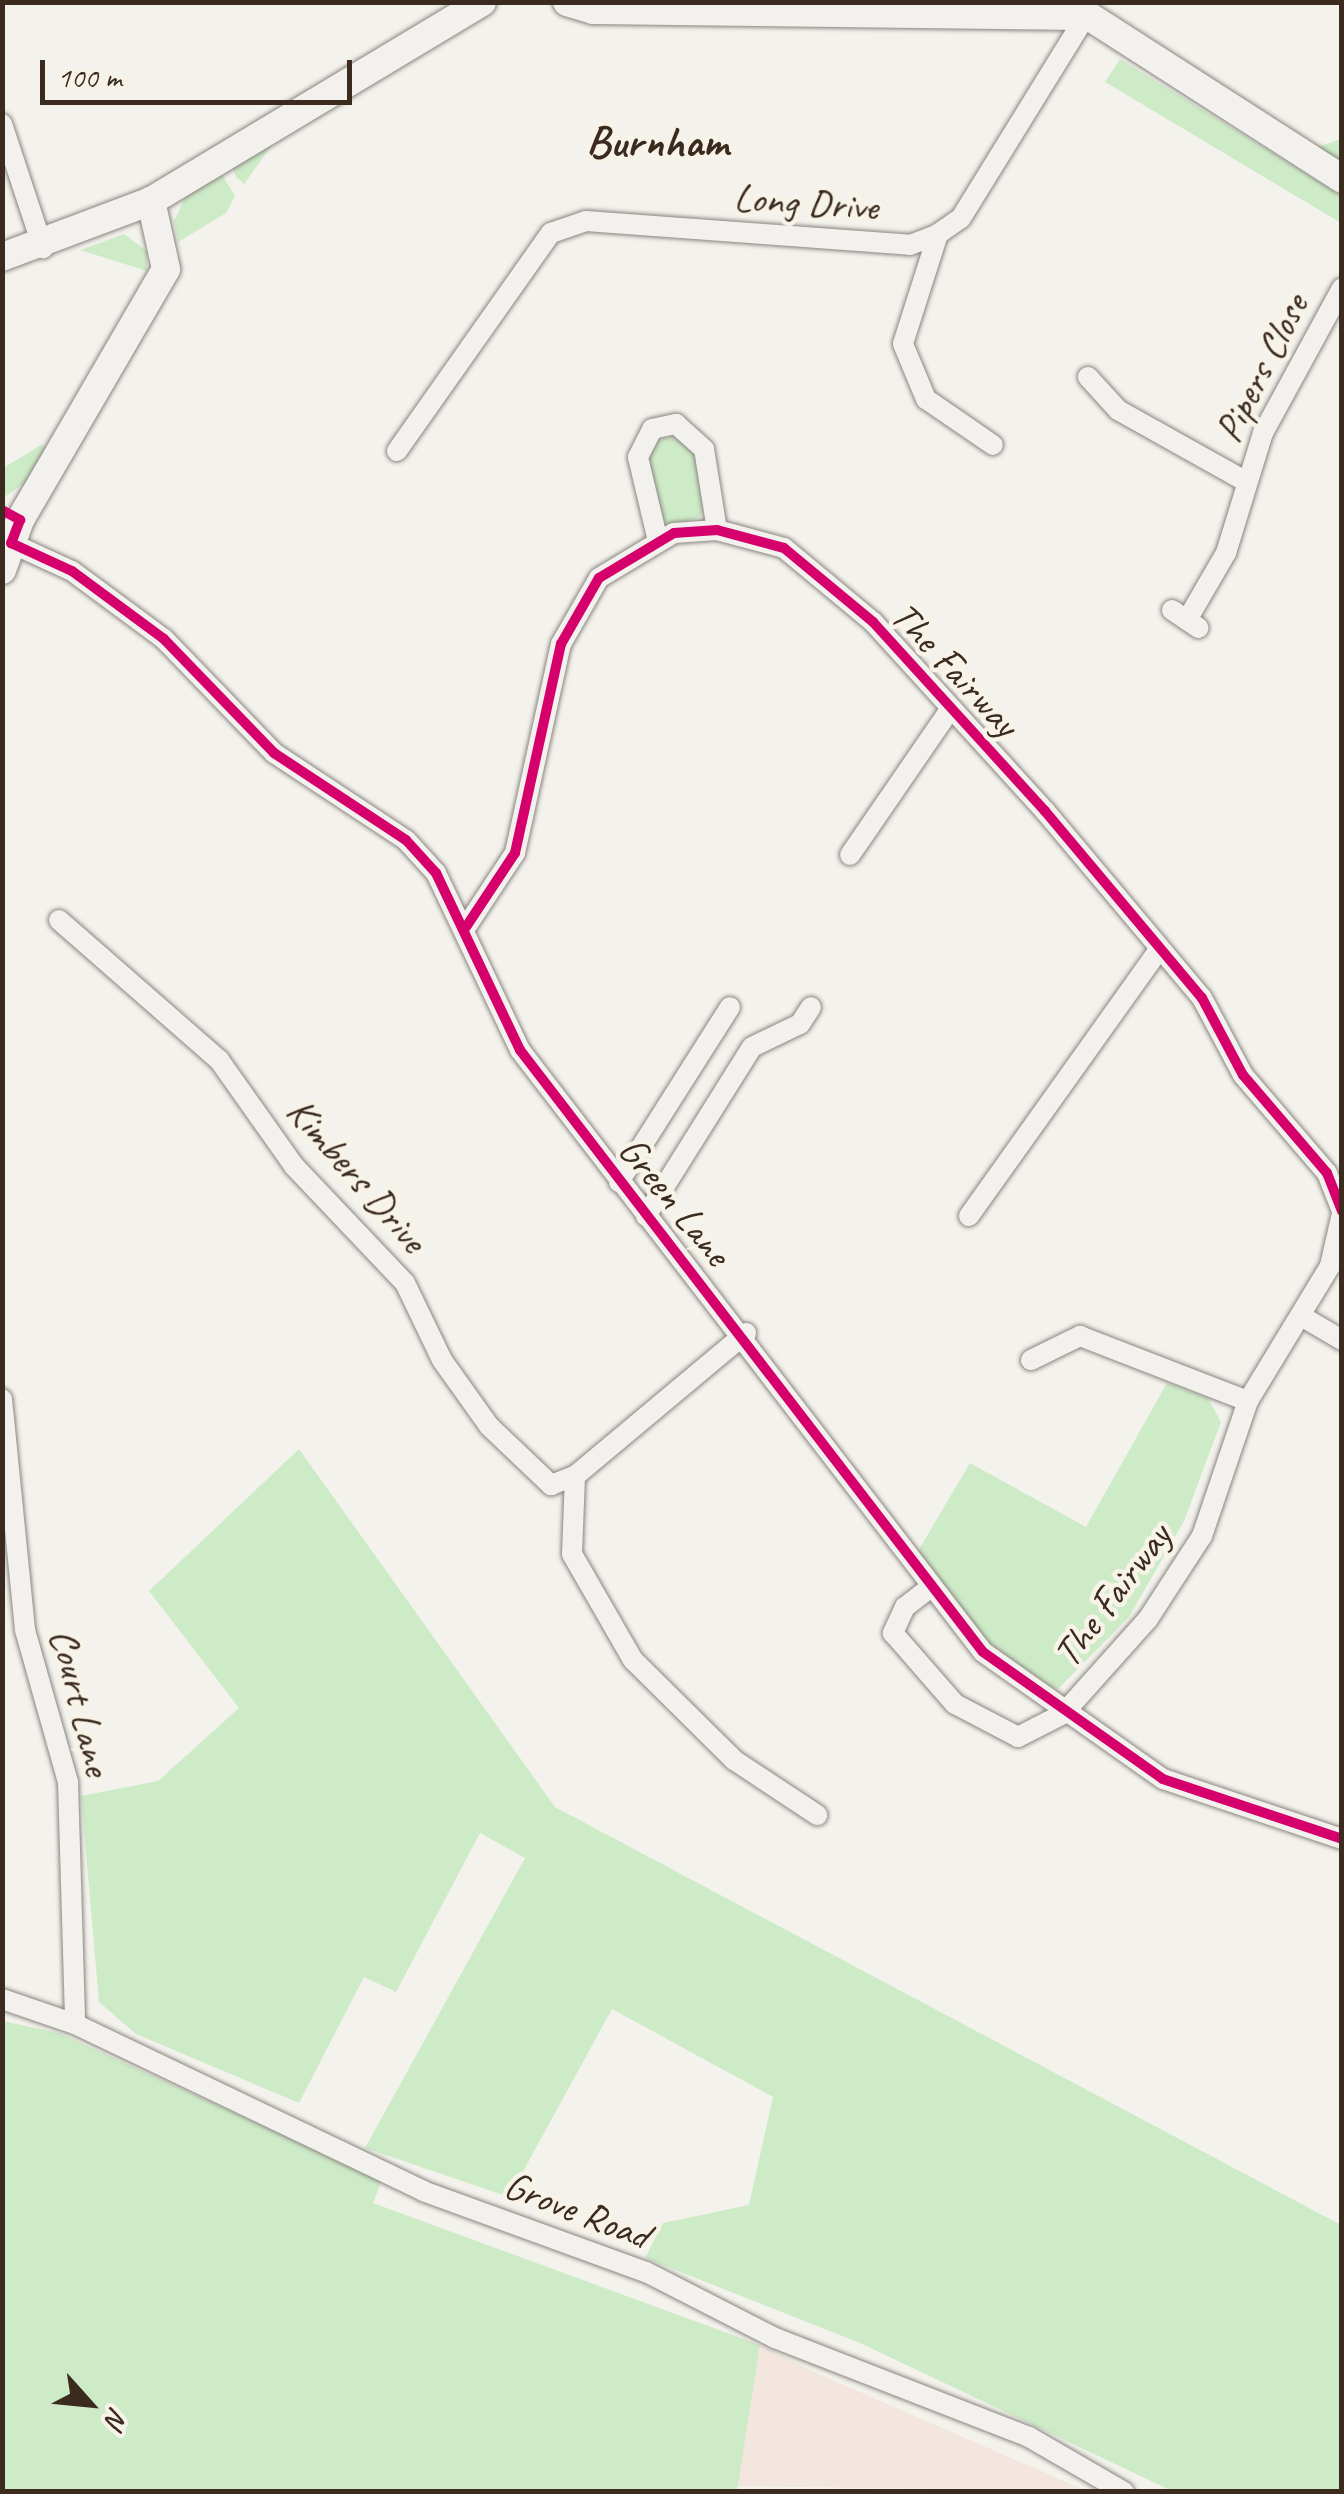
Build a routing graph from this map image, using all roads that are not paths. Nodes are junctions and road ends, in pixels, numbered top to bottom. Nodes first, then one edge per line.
1 (482, 2) edge
2 (568, 2) edge
3 (1028, 8) edge
4 (1077, 10) edge
5 (2, 124) edge
6 (1342, 179) edge
7 (151, 201) junction
8 (938, 234) junction
9 (43, 248) junction
10 (2, 257) edge
11 (1342, 288) edge
12 (1088, 378) dead end
13 (993, 445) dead end
14 (397, 451) dead end
15 (1245, 480) junction
16 (717, 530) junction
17 (9, 536) edge
18 (657, 537) junction
19 (1186, 619) dead end
20 (952, 708) junction
21 (850, 855) dead end
22 (59, 920) dead end
23 (466, 927) junction
24 (1159, 950) junction
25 (730, 1007) dead end
26 (811, 1007) dead end
27 (619, 1182) junction
28 (1342, 1212) edge
29 (646, 1216) junction
30 (969, 1216) dead end
31 (1301, 1316) junction
32 (746, 1333) junction
33 (1342, 1340) edge
34 (1030, 1360) dead end
35 (2, 1399) edge
36 (1248, 1401) junction
37 (574, 1476) junction
38 (927, 1590) junction
39 (1063, 1714) junction
40 (817, 1815) dead end
41 (1342, 1839) edge
42 (2, 1999) edge
43 (74, 2024) junction
44 (1124, 2492) edge

1 - 7 street
2 - 3 street
3 - 4 street
4 - 6 street
4 - 8 street
5 - 9 street
7 - 9 street
7 - 17 street
8 - 13 street
8 - 14 street, Long Drive
9 - 10 street
11 - 15 street, Pipers Close
12 - 15 street, Pipers Close
15 - 19 street, Pipers Close
16 - 18 street, The Fairway
16 - 18 street
16 - 20 street, The Fairway
17 - 23 street, Green Lane
18 - 23 street, The Fairway
20 - 21 street, The Fairway
20 - 24 street, The Fairway
22 - 37 street, Kimbers Drive
23 - 27 street, Green Lane
24 - 28 street, The Fairway
24 - 30 street
25 - 27 street
26 - 29 street
27 - 29 street, Green Lane
28 - 31 street, The Fairway
29 - 32 street, Green Lane
31 - 33 street
31 - 36 street, The Fairway
32 - 37 street
32 - 38 street, Green Lane
34 - 36 street
35 - 43 street, Court Lane
36 - 39 street, The Fairway
37 - 40 street
38 - 39 street, Green Lane
38 - 39 street
39 - 41 street, Green Lane
42 - 43 street, Grove Road
43 - 44 street, Grove Road

